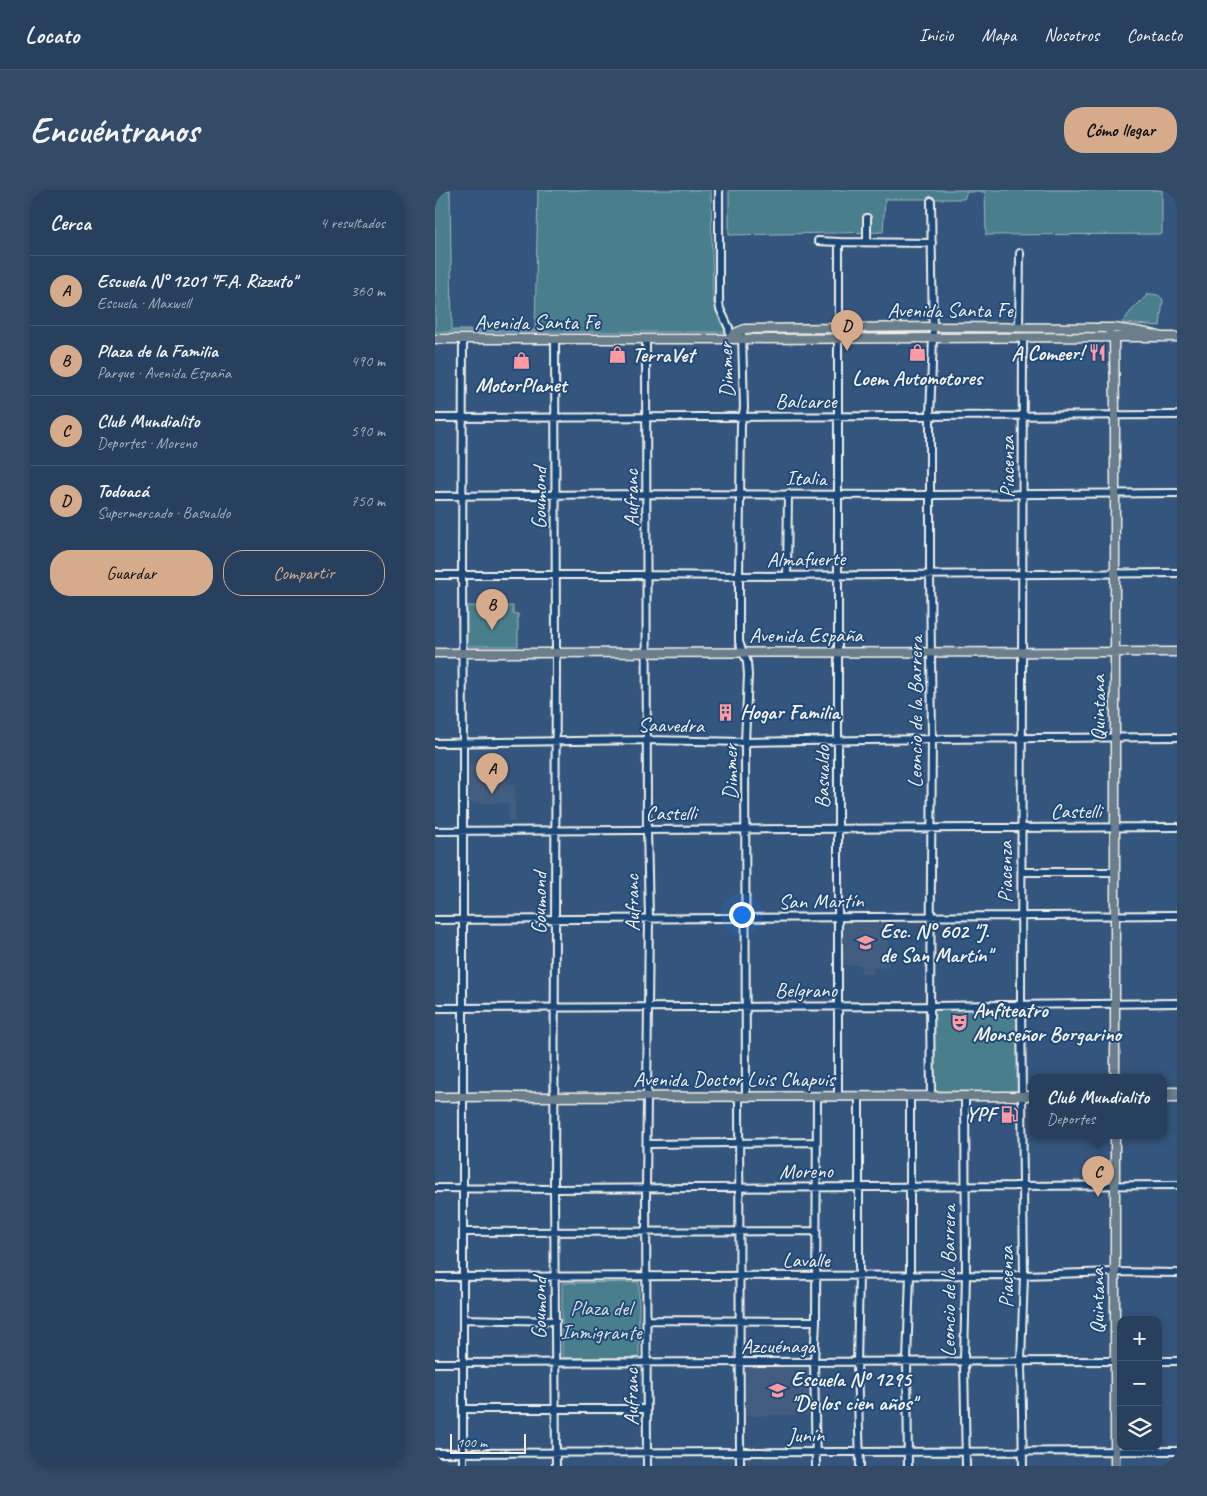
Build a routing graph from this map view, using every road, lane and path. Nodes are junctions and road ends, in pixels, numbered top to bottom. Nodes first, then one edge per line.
1 (719, 190) edge
2 (931, 201) dead end
3 (867, 218) dead end
4 (818, 241) dead end
5 (839, 242) junction
6 (867, 242) junction
7 (932, 243) junction
8 (1019, 253) dead end
9 (932, 327) junction
10 (1019, 327) junction
11 (839, 328) junction
12 (1114, 328) junction
13 (741, 330) junction
14 (1114, 337) junction
15 (1162, 337) junction
16 (1177, 337) edge
17 (838, 338) junction
18 (933, 338) junction
19 (1023, 338) junction
20 (435, 339) edge
21 (463, 339) junction
22 (555, 339) junction
23 (646, 339) junction
24 (730, 339) junction
25 (742, 339) junction
26 (1115, 415) junction
27 (1177, 415) edge
28 (930, 416) junction
29 (1023, 416) junction
30 (555, 417) junction
31 (742, 417) junction
32 (838, 417) junction
33 (435, 418) edge
34 (463, 418) junction
35 (647, 418) junction
36 (1023, 493) junction
37 (1115, 493) junction
38 (1177, 493) edge
39 (647, 494) junction
40 (788, 494) junction
41 (838, 494) junction
42 (555, 495) junction
43 (740, 495) junction
44 (931, 495) junction
45 (435, 496) edge
46 (463, 496) junction
47 (1177, 573) edge
48 (930, 574) junction
49 (1023, 574) junction
50 (1115, 574) junction
51 (435, 575) edge
52 (462, 575) junction
53 (555, 575) junction
54 (647, 575) junction
55 (838, 575) junction
56 (739, 576) junction
57 (787, 576) junction
58 (646, 652) junction
59 (743, 652) junction
60 (1115, 652) junction
61 (1177, 652) edge
62 (435, 653) edge
63 (463, 653) junction
64 (556, 653) junction
65 (838, 653) junction
66 (931, 653) junction
67 (1022, 653) junction
68 (1115, 737) junction
69 (1177, 737) edge
70 (1021, 738) junction
71 (932, 739) junction
72 (647, 740) junction
73 (838, 741) junction
74 (555, 742) junction
75 (745, 742) junction
76 (435, 743) edge
77 (463, 743) junction
78 (1177, 826) edge
79 (1021, 827) junction
80 (1115, 827) junction
81 (838, 828) junction
82 (931, 828) junction
83 (746, 829) junction
84 (647, 830) junction
85 (555, 831) junction
86 (435, 832) edge
87 (463, 832) junction
88 (1021, 872) junction
89 (1115, 872) junction
90 (1115, 914) junction
91 (1021, 915) junction
92 (1177, 915) edge
93 (838, 916) junction
94 (931, 916) junction
95 (649, 918) junction
96 (746, 918) junction
97 (555, 919) junction
98 (435, 920) edge
99 (462, 920) junction
100 (1177, 1003) edge
101 (1115, 1004) junction
102 (1021, 1005) junction
103 (747, 1006) junction
104 (839, 1006) junction
105 (930, 1006) junction
106 (648, 1007) junction
107 (435, 1008) edge
108 (463, 1008) junction
109 (555, 1008) junction
110 (1115, 1074) edge
111 (743, 1096) junction
112 (817, 1096) junction
113 (838, 1096) junction
114 (859, 1096) junction
115 (910, 1096) junction
116 (931, 1096) junction
117 (965, 1096) junction
118 (1022, 1096) junction
119 (1029, 1096) edge
120 (435, 1097) edge
121 (463, 1097) junction
122 (555, 1097) junction
123 (647, 1097) junction
124 (1115, 1139) edge
125 (816, 1142) junction
126 (740, 1143) junction
127 (648, 1144) junction
128 (1115, 1185) junction
129 (1177, 1185) edge
130 (859, 1186) junction
131 (911, 1186) junction
132 (965, 1186) junction
133 (1022, 1186) junction
134 (646, 1187) junction
135 (435, 1188) edge
136 (463, 1188) junction
137 (740, 1188) junction
138 (816, 1188) junction
139 (554, 1189) junction
140 (816, 1231) junction
141 (463, 1232) junction
142 (647, 1232) junction
143 (740, 1232) junction
144 (555, 1233) junction
145 (1115, 1272) junction
146 (1177, 1273) edge
147 (965, 1274) junction
148 (910, 1275) junction
149 (1024, 1275) junction
150 (647, 1276) junction
151 (740, 1276) junction
152 (816, 1276) junction
153 (859, 1276) junction
154 (435, 1277) edge
155 (463, 1277) junction
156 (555, 1277) junction
157 (463, 1319) junction
158 (647, 1320) junction
159 (556, 1321) junction
160 (740, 1321) junction
161 (816, 1321) junction
162 (1117, 1331) edge
163 (1117, 1360) edge
164 (907, 1361) junction
165 (964, 1361) junction
166 (1021, 1361) junction
167 (1118, 1361) edge
168 (1162, 1361) edge
169 (647, 1362) junction
170 (740, 1362) junction
171 (814, 1362) junction
172 (857, 1362) junction
173 (1177, 1362) edge
174 (435, 1363) edge
175 (463, 1363) junction
176 (556, 1363) junction
177 (463, 1409) junction
178 (556, 1409) junction
179 (647, 1409) junction
180 (1177, 1450) edge
181 (860, 1451) junction
182 (908, 1451) junction
183 (966, 1451) junction
184 (1023, 1451) junction
185 (1115, 1451) junction
186 (556, 1452) junction
187 (647, 1452) junction
188 (740, 1452) junction
189 (816, 1452) junction
190 (435, 1453) edge
191 (463, 1453) junction
192 (463, 1466) edge
193 (556, 1466) edge
194 (647, 1466) edge
195 (740, 1466) edge
196 (816, 1466) edge
197 (860, 1466) edge
198 (908, 1466) edge
199 (966, 1466) edge
200 (1023, 1466) edge
201 (1115, 1466) edge

1 - 24 street
2 - 7 street, Leoncio de la Barrera
3 - 6 street
4 - 5 street
5 - 6 street
5 - 11 street
6 - 7 street
7 - 9 street, Leoncio de la Barrera
8 - 10 street
9 - 10 main road, Avenida Santa Fe
9 - 11 main road, Avenida Santa Fe
9 - 18 street, Leoncio de la Barrera
10 - 12 main road, Avenida Santa Fe
11 - 13 main road, Avenida Santa Fe
12 - 14 main road, Quintana
12 - 15 main road, Avenida Santa Fe
13 - 24 main road
13 - 25 street, Dimmer
14 - 15 main road, Avenida Santa Fe
14 - 19 main road, Avenida Santa Fe
14 - 26 main road, Quintana
15 - 16 main road, Avenida Santa Fe
17 - 18 main road, Avenida Santa Fe
17 - 25 main road, Avenida Santa Fe
17 - 32 street, Basualdo
18 - 19 main road, Avenida Santa Fe
18 - 28 street, Leoncio de la Barrera
19 - 29 street, Piacenza
20 - 21 main road, Avenida Santa Fe
21 - 22 main road, Avenida Santa Fe
21 - 34 street
22 - 23 main road, Avenida Santa Fe
22 - 30 street, Goumond
23 - 24 main road, Avenida Santa Fe
23 - 35 street, Aufranc
24 - 25 main road, Avenida Santa Fe
25 - 31 street, Dimmer
26 - 27 street, Balcarce
26 - 29 street, Balcarce
26 - 37 main road, Quintana
28 - 29 street, Balcarce
28 - 32 street, Balcarce
28 - 44 street, Leoncio de la Barrera
29 - 36 street, Piacenza
30 - 34 street, Balcarce
30 - 35 street, Balcarce
30 - 42 street, Goumond
31 - 32 street, Balcarce
31 - 35 street, Balcarce
31 - 43 street, Dimmer
32 - 41 street, Basualdo
33 - 34 street, Balcarce
34 - 46 street
35 - 39 street, Aufranc
36 - 37 street, Italia
36 - 44 street, Italia
36 - 49 street, Piacenza
37 - 38 street, Italia
37 - 50 main road, Quintana
39 - 42 street, Italia
39 - 43 street, Italia
39 - 54 street, Aufranc
40 - 41 street, Italia
40 - 43 street, Italia
40 - 57 street
41 - 44 street, Italia
41 - 55 street, Basualdo
42 - 46 street, Italia
42 - 53 street, Goumond
43 - 56 street, Dimmer
44 - 48 street, Leoncio de la Barrera
45 - 46 street, Italia
46 - 52 street
47 - 50 street, Almafuerte
48 - 49 street, Almafuerte
48 - 55 street, Almafuerte
48 - 66 street, Leoncio de la Barrera
49 - 50 street, Almafuerte
49 - 67 street, Piacenza
50 - 60 main road, Quintana
51 - 52 street, Almafuerte
52 - 53 street, Almafuerte
52 - 63 street
53 - 54 street, Almafuerte
53 - 64 street, Goumond
54 - 56 street, Almafuerte
54 - 58 street, Aufranc
55 - 57 street, Almafuerte
55 - 65 street, Basualdo
56 - 57 street, Almafuerte
56 - 59 street, Dimmer
58 - 59 main road, Avenida España
58 - 64 main road, Avenida España
58 - 72 street, Aufranc
59 - 65 main road, Avenida España
59 - 75 street, Dimmer
60 - 61 main road, Avenida España
60 - 67 main road, Avenida España
60 - 68 main road, Quintana
62 - 63 main road, Avenida España
63 - 64 main road, Avenida España
63 - 77 street
64 - 74 street, Goumond
65 - 66 main road, Avenida España
65 - 73 street, Basualdo
66 - 67 main road, Avenida España
66 - 71 street, Leoncio de la Barrera
67 - 70 street, Piacenza
68 - 69 street, Saavedra
68 - 70 street, Saavedra
68 - 80 main road, Quintana
70 - 71 street, Saavedra
70 - 79 street, Piacenza
71 - 73 street, Saavedra
71 - 82 street, Leoncio de la Barrera
72 - 74 street, Saavedra
72 - 75 street, Saavedra
72 - 84 street, Aufranc
73 - 75 street, Saavedra
73 - 81 street, Basualdo
74 - 77 street, Saavedra
74 - 85 street, Goumond
75 - 83 street, Dimmer
76 - 77 street, Saavedra
77 - 87 street
78 - 80 street, Castelli
79 - 80 street, Castelli
79 - 82 street, Castelli
79 - 88 street, Piacenza
80 - 89 main road, Quintana
81 - 82 street, Castelli
81 - 83 street, Castelli
81 - 93 street, Basualdo
82 - 94 street, Leoncio de la Barrera
83 - 84 street, Castelli
83 - 96 street, Dimmer
84 - 85 street, Castelli
84 - 95 street, Aufranc
85 - 87 street, Castelli
85 - 97 street, Goumond
86 - 87 street, Castelli
87 - 99 street
88 - 89 street
88 - 91 street, Piacenza
89 - 90 main road, Quintana
90 - 91 street, San Martín
90 - 92 street, San Martín
90 - 101 main road, Quintana
91 - 94 street, San Martín
91 - 102 street, Piacenza
93 - 94 street, San Martín
93 - 96 street, San Martín
93 - 104 street, Basualdo
94 - 105 street, Leoncio de la Barrera
95 - 96 street, San Martín
95 - 97 street, San Martín
95 - 106 street, Aufranc
96 - 103 street, Dimmer
97 - 99 street, San Martín
97 - 109 street, Goumond
98 - 99 street, San Martín
99 - 108 street
100 - 101 street, Belgrano
101 - 102 street, Belgrano
101 - 110 main road, Quintana
102 - 105 street, Belgrano
102 - 118 street, Piacenza
103 - 104 street, Belgrano
103 - 106 street, Belgrano
103 - 111 street, Dimmer
104 - 105 street, Belgrano
104 - 113 street, Basualdo
105 - 116 street, Leoncio de la Barrera
106 - 109 street, Belgrano
106 - 123 street, Aufranc
107 - 108 street, Belgrano
108 - 109 street, Belgrano
108 - 121 street
109 - 122 street, Goumond
111 - 112 main road, Avenida Doctor Luis Chapuis
111 - 123 main road, Avenida Doctor Luis Chapuis
111 - 126 street, Dimmer
112 - 113 main road, Avenida Doctor Luis Chapuis
112 - 125 street
113 - 114 main road, Avenida Doctor Luis Chapuis
114 - 115 main road, Avenida Doctor Luis Chapuis
114 - 130 street
115 - 116 main road, Avenida Doctor Luis Chapuis
115 - 131 street
116 - 117 main road, Avenida Doctor Luis Chapuis
117 - 118 main road, Avenida Doctor Luis Chapuis
117 - 132 street, Leoncio de la Barrera
118 - 119 main road, Avenida Doctor Luis Chapuis
118 - 133 street, Piacenza
120 - 121 main road, Avenida Doctor Luis Chapuis
121 - 122 main road, Avenida Doctor Luis Chapuis
121 - 136 street
122 - 123 main road, Avenida Doctor Luis Chapuis
122 - 139 street, Goumond
123 - 127 street, Aufranc
124 - 128 main road, Quintana
125 - 126 street
125 - 138 street
126 - 127 street
126 - 137 street, Dimmer
127 - 134 street, Aufranc
128 - 129 street, Moreno
128 - 133 street, Moreno
128 - 145 main road, Quintana
130 - 131 street, Moreno
130 - 138 street, Moreno
130 - 153 street
131 - 132 street, Moreno
131 - 148 street
132 - 133 street, Moreno
132 - 147 street, Leoncio de la Barrera
133 - 149 street, Piacenza
134 - 137 street, Moreno
134 - 139 street, Moreno
134 - 142 street, Aufranc
135 - 136 street, Moreno
136 - 139 street, Moreno
136 - 141 street
137 - 138 street, Moreno
137 - 143 street, Dimmer
138 - 140 street
139 - 144 street, Goumond
140 - 143 street
140 - 152 street
141 - 144 street
141 - 155 street
142 - 143 street
142 - 144 street
142 - 150 street, Aufranc
143 - 151 street, Dimmer
144 - 156 street, Goumond
145 - 146 street, Lavalle
145 - 149 street, Lavalle
145 - 162 main road, Quintana
147 - 148 street, Lavalle
147 - 149 street, Lavalle
147 - 165 street, Leoncio de la Barrera
148 - 153 street, Lavalle
148 - 164 street
149 - 166 street, Piacenza
150 - 151 street, Lavalle
150 - 156 street, Lavalle
150 - 158 street, Aufranc
151 - 152 street, Lavalle
151 - 160 street, Dimmer
152 - 153 street, Lavalle
152 - 161 street
153 - 172 street
154 - 155 street, Lavalle
155 - 156 street, Lavalle
155 - 157 street
156 - 159 street, Goumond
157 - 159 street
157 - 175 street
158 - 160 street
158 - 169 street, Aufranc
159 - 176 street, Goumond
160 - 161 street
160 - 170 street, Dimmer
161 - 171 street
163 - 166 street, Azcuénaga
164 - 165 street, Azcuénaga
164 - 172 street, Azcuénaga
164 - 182 street
165 - 166 street, Azcuénaga
165 - 183 street, Leoncio de la Barrera
166 - 184 street, Piacenza
167 - 185 main road, Quintana
168 - 173 street
169 - 170 street, Azcuénaga
169 - 176 street, Azcuénaga
169 - 179 street, Aufranc
170 - 171 street, Azcuénaga
170 - 188 street, Dimmer
171 - 172 street, Azcuénaga
171 - 189 street
172 - 181 street
174 - 175 street, Azcuénaga
175 - 176 street, Azcuénaga
175 - 177 street
176 - 178 street, Goumond
177 - 178 street
177 - 191 street
178 - 179 street
178 - 186 street, Goumond
179 - 187 street, Aufranc
180 - 185 street, Junín
181 - 182 street, Junín
181 - 189 street, Junín
181 - 197 street
182 - 183 street, Junín
182 - 198 street
183 - 184 street, Junín
183 - 199 street, Leoncio de la Barrera
184 - 185 street, Junín
184 - 200 street, Piacenza
185 - 201 main road, Quintana
186 - 187 street, Junín
186 - 191 street, Junín
186 - 193 street, Goumond
187 - 188 street, Junín
187 - 194 street, Aufranc
188 - 189 street, Junín
188 - 195 street, Dimmer
189 - 196 street
190 - 191 street, Junín
191 - 192 street

